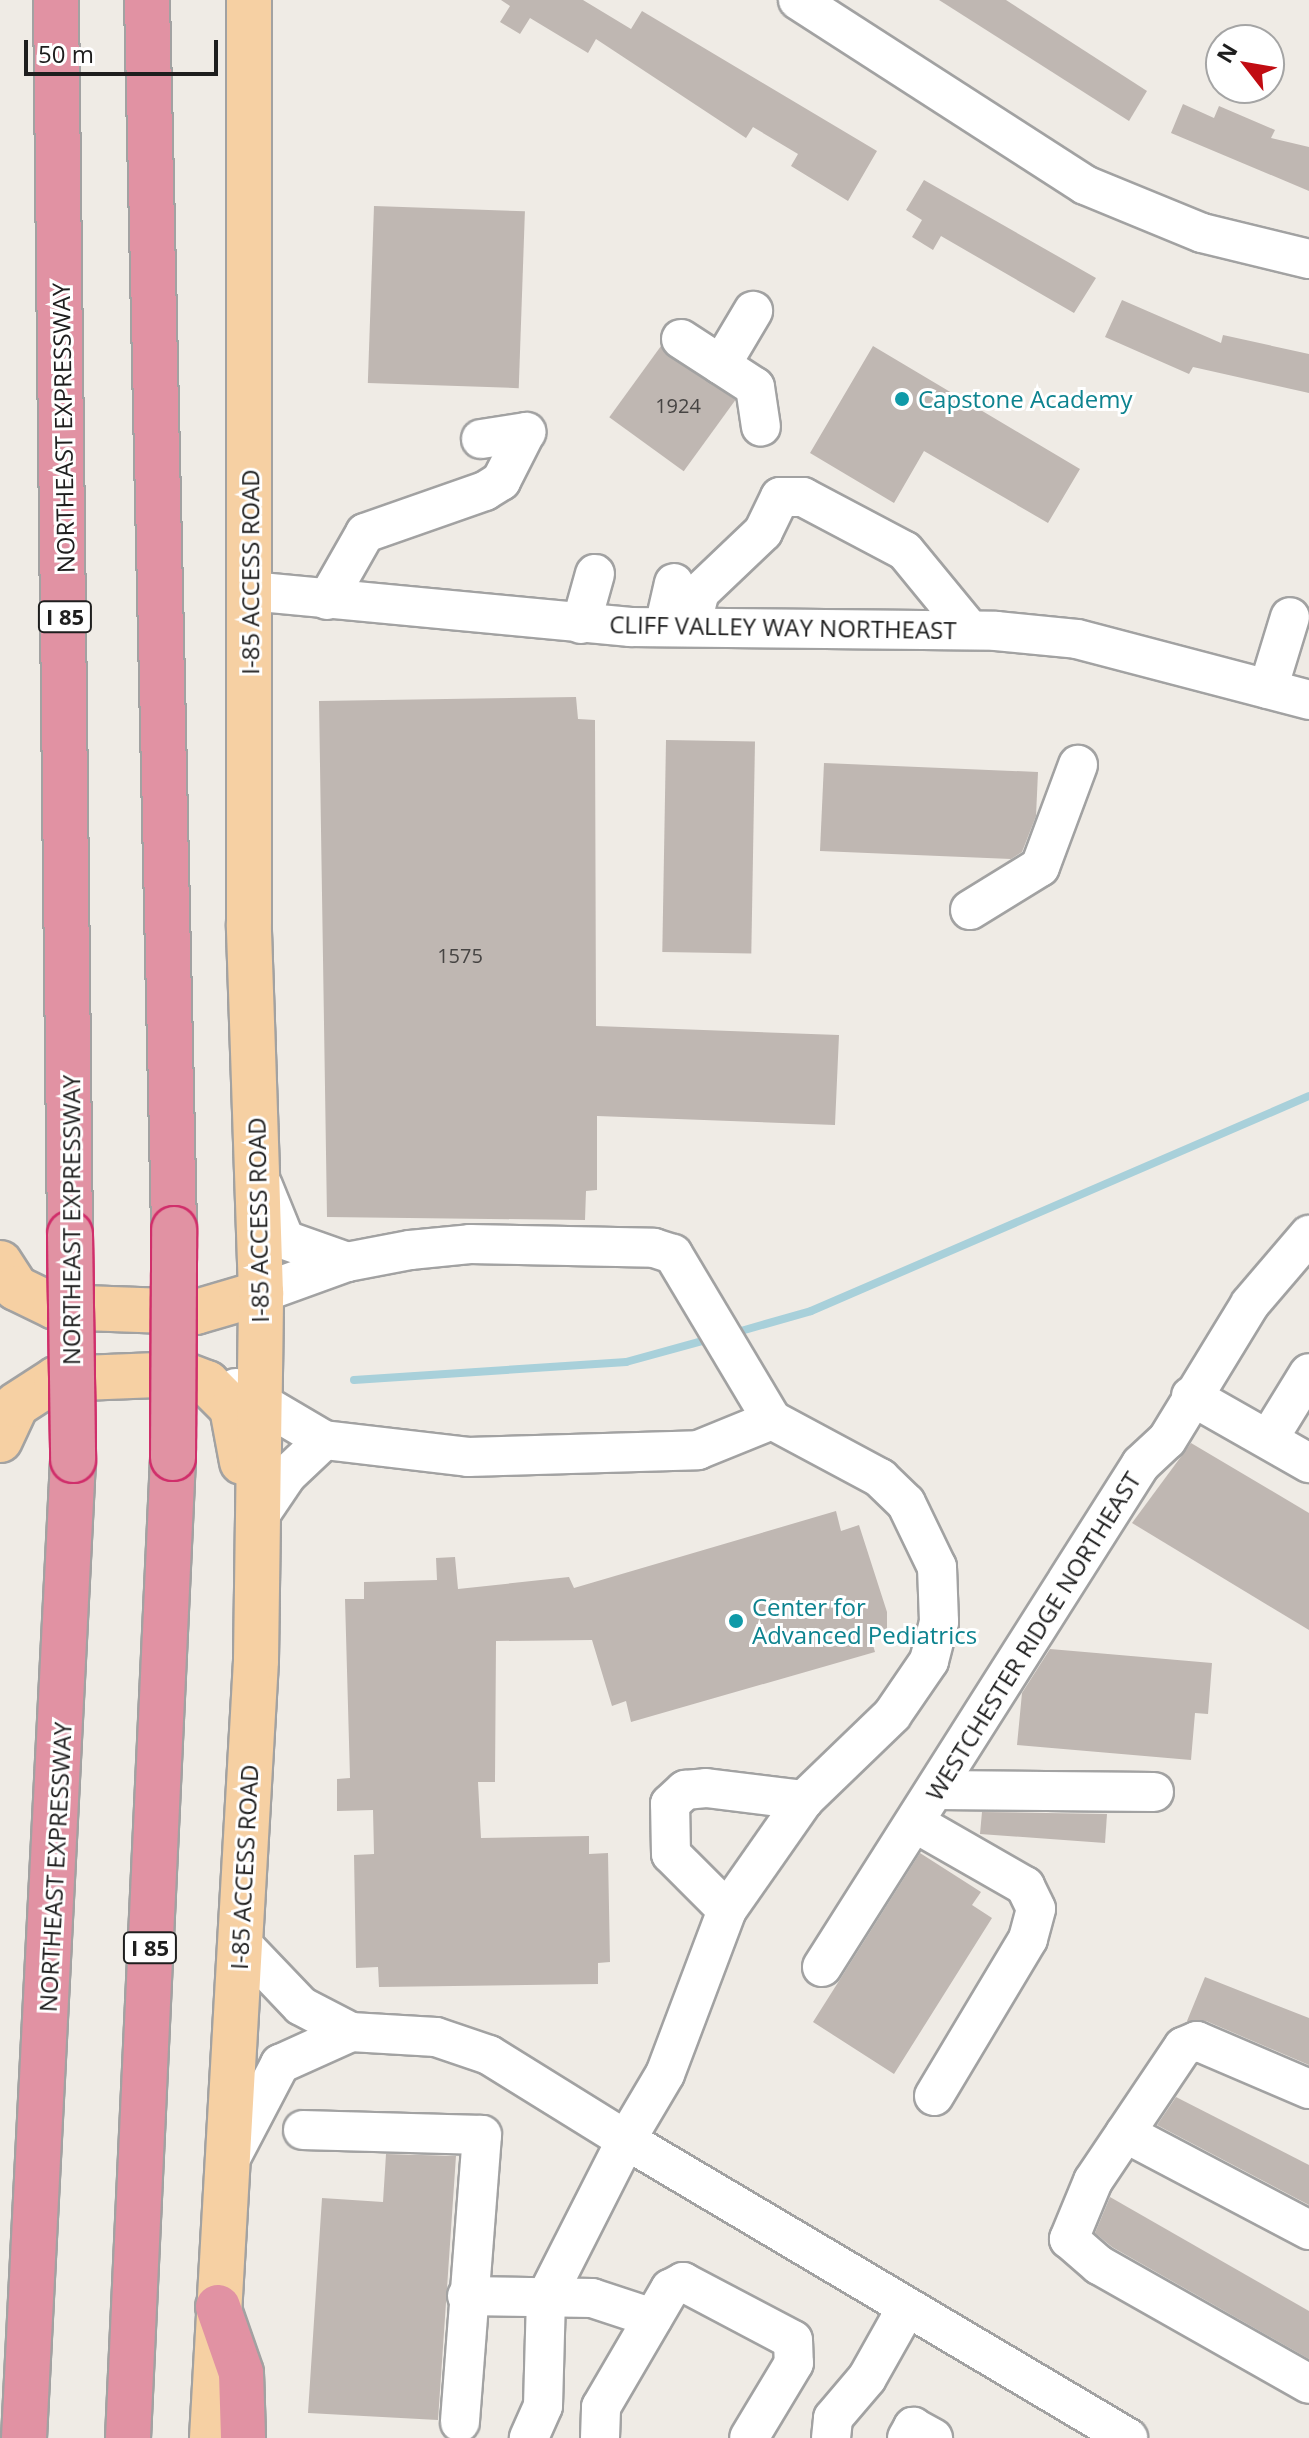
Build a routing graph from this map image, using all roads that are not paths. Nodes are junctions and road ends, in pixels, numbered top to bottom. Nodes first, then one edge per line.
1 (56, 0) edge
2 (147, 0) edge
3 (249, 0) edge
4 (798, 0) edge
5 (1309, 259) edge
6 (753, 311) dead end
7 (681, 339) dead end
8 (721, 365) junction
9 (761, 427) dead end
10 (481, 439) dead end
11 (595, 574) dead end
12 (674, 583) dead end
13 (250, 591) junction
14 (327, 600) junction
15 (1290, 617) dead end
16 (581, 624) junction
17 (678, 627) junction
18 (970, 630) junction
19 (1268, 689) junction
20 (1309, 700) edge
21 (1078, 765) dead end
22 (970, 910) dead end
23 (260, 1175) junction
24 (1309, 1235) edge
25 (347, 1262) junction
26 (0, 1263) edge
27 (261, 1293) junction
28 (196, 1312) junction
29 (1309, 1373) edge
30 (207, 1383) junction
31 (1191, 1396) junction
32 (258, 1400) junction
33 (766, 1408) junction
34 (1269, 1438) junction
35 (0, 1440) edge
36 (324, 1440) junction
37 (1309, 1463) edge
38 (258, 1518) junction
39 (256, 1660) junction
40 (938, 1790) junction
41 (1154, 1792) dead end
42 (804, 1800) junction
43 (915, 1823) junction
44 (727, 1910) junction
45 (240, 1942) junction
46 (822, 1967) dead end
47 (351, 2032) junction
48 (1309, 2089) edge
49 (934, 2096) dead end
50 (303, 2130) dead end
51 (1125, 2133) junction
52 (626, 2140) junction
53 (227, 2168) junction
54 (1309, 2230) edge
55 (467, 2296) junction
56 (546, 2298) junction
57 (218, 2307) junction
58 (907, 2307) junction
59 (653, 2318) junction
60 (1309, 2384) edge
61 (460, 2422) dead end
62 (543, 2427) edge
63 (24, 2438) edge
64 (128, 2438) edge
65 (212, 2438) edge
66 (243, 2438) edge
67 (600, 2438) edge
68 (749, 2438) edge
69 (832, 2438) edge
70 (907, 2438) edge
71 (933, 2438) edge
72 (1128, 2438) edge

1 - 63 highway, NORTHEAST EXPRESSWAY / I 85, bridge
2 - 64 highway, I 85, bridge
3 - 13 main road, I-85 ACCESS ROAD
4 - 5 street
6 - 8 street
7 - 8 street
8 - 9 street
10 - 14 street
11 - 16 street
12 - 17 street
13 - 14 street, CLIFF VALLEY WAY NORTHEAST
13 - 23 main road, I-85 ACCESS ROAD
14 - 16 street, CLIFF VALLEY WAY NORTHEAST
15 - 19 street
16 - 17 street, CLIFF VALLEY WAY NORTHEAST
17 - 18 street, CLIFF VALLEY WAY NORTHEAST
17 - 18 street
18 - 19 street, CLIFF VALLEY WAY NORTHEAST
19 - 20 street, CLIFF VALLEY WAY NORTHEAST
21 - 22 street
23 - 25 street
23 - 27 main road, I-85 ACCESS ROAD
23 - 28 main road
24 - 31 street, WESTCHESTER RIDGE NORTHEAST
25 - 27 street
25 - 33 street
26 - 28 main road
27 - 28 main road
27 - 32 main road, I-85 ACCESS ROAD
29 - 34 street
30 - 32 street
30 - 35 main road
30 - 39 main road
31 - 34 street
31 - 40 street, WESTCHESTER RIDGE NORTHEAST
32 - 36 street
32 - 38 main road, I-85 ACCESS ROAD
33 - 36 street
33 - 42 street
34 - 37 street
36 - 38 street
38 - 39 main road, I-85 ACCESS ROAD
39 - 45 main road, I-85 ACCESS ROAD
40 - 41 street
40 - 43 street, WESTCHESTER RIDGE NORTHEAST
42 - 44 street
42 - 44 street
43 - 46 street, WESTCHESTER RIDGE NORTHEAST
43 - 49 street
44 - 52 street
45 - 47 street
45 - 53 main road, I-85 ACCESS ROAD
47 - 52 street
47 - 53 street
48 - 51 street
50 - 55 street
51 - 54 street
51 - 60 street
52 - 56 street
52 - 58 street
53 - 57 main road, I-85 ACCESS ROAD
55 - 56 street
55 - 61 street
56 - 59 street
56 - 62 street
57 - 65 main road, I-85 ACCESS ROAD
57 - 66 highway
58 - 69 street
58 - 72 street
59 - 67 street
59 - 68 street
70 - 71 street

